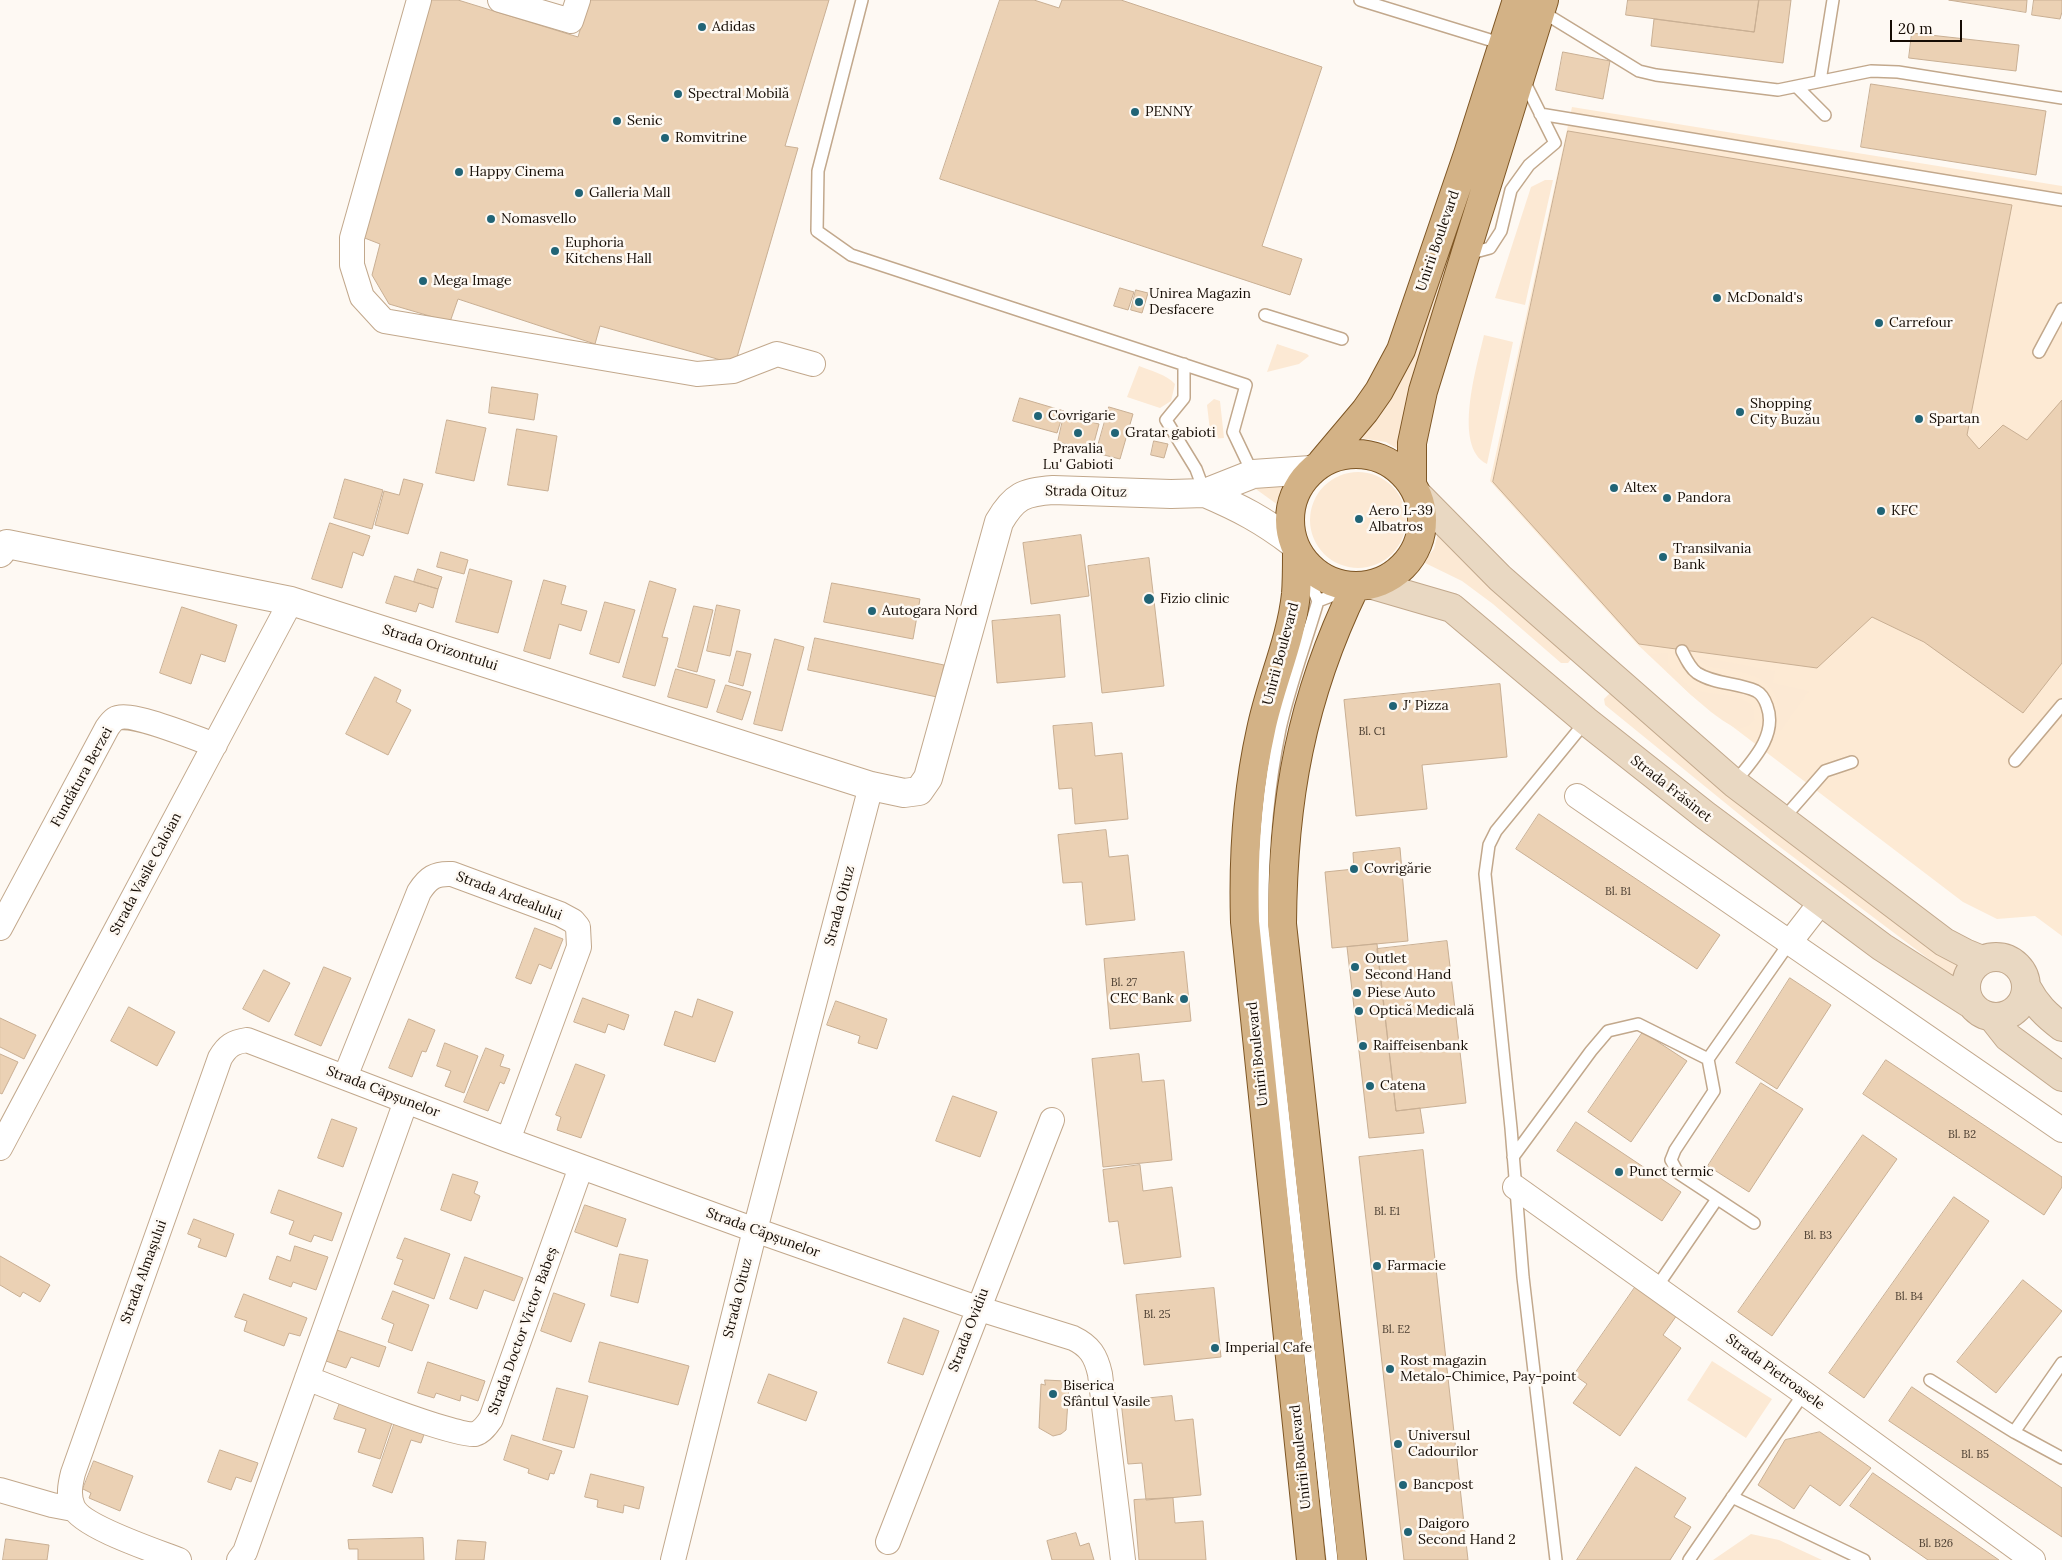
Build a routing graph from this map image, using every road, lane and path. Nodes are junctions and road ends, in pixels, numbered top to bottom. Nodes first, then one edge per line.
1 (419, 0) edge
2 (500, 0) edge
3 (578, 0) edge
4 (862, 0) edge
5 (1360, 0) edge
6 (1833, 0) edge
7 (1534, 4) edge
8 (1503, 44) junction
9 (1521, 75) junction
10 (1820, 82) junction
11 (1797, 87) junction
12 (2062, 98) edge
13 (1540, 114) junction
14 (1825, 115) dead end
15 (2062, 200) edge
16 (1466, 254) junction
17 (2062, 309) edge
18 (1265, 315) dead end
19 (1342, 339) dead end
20 (2039, 352) dead end
21 (813, 364) dead end
22 (1184, 364) junction
23 (1316, 466) junction
24 (1253, 474) junction
25 (1415, 489) junction
26 (1205, 494) junction
27 (2, 546) edge
28 (1295, 548) junction
29 (1364, 586) junction
30 (291, 601) junction
31 (1318, 601) junction
32 (1682, 651) dead end
33 (2062, 705) edge
34 (1586, 721) junction
35 (215, 745) junction
36 (2015, 761) dead end
37 (1852, 762) dead end
38 (1734, 782) junction
39 (871, 786) junction
40 (1577, 796) dead end
41 (1783, 819) junction
42 (1821, 902) junction
43 (0, 928) edge
44 (1790, 942) junction
45 (1982, 960) junction
46 (2026, 988) junction
47 (1969, 1003) junction
48 (1993, 1018) junction
49 (2062, 1027) edge
50 (235, 1042) joint
51 (1708, 1060) junction
52 (345, 1077) junction
53 (2062, 1077) edge
54 (406, 1101) junction
55 (1052, 1120) dead end
56 (2062, 1130) edge
57 (508, 1140) junction
58 (0, 1148) edge
59 (1514, 1157) junction
60 (581, 1167) junction
61 (1516, 1187) junction
62 (1717, 1199) junction
63 (1754, 1223) dead end
64 (755, 1230) junction
65 (1656, 1288) junction
66 (977, 1308) junction
67 (2062, 1363) edge
68 (307, 1378) junction
69 (1930, 1380) dead end
70 (1804, 1393) junction
71 (2014, 1432) junction
72 (2062, 1458) edge
73 (0, 1490) edge
74 (1732, 1497) junction
75 (73, 1508) junction
76 (888, 1542) dead end
77 (178, 1560) edge
78 (240, 1560) edge
79 (673, 1560) edge
80 (1123, 1560) edge
81 (1311, 1560) edge
82 (1332, 1560) edge
83 (1352, 1560) edge
84 (1556, 1560) edge
85 (1689, 1560) edge
86 (1864, 1560) edge
87 (2033, 1560) edge

1 - 21 street
2 - 3 street
4 - 22 lane
5 - 8 lane
6 - 10 lane
7 - 8 main road, Unirii Boulevard
7 - 9 main road, Unirii Boulevard
7 - 11 lane
8 - 23 main road, Unirii Boulevard
9 - 13 lane
9 - 16 main road, Unirii Boulevard
10 - 11 lane
10 - 12 lane
11 - 14 lane
13 - 15 lane
13 - 16 lane
16 - 25 main road, Unirii Boulevard
17 - 20 lane
18 - 19 lane
22 - 24 lane
22 - 26 lane
23 - 24 street, Strada Oituz
23 - 25 main road
23 - 28 main road
24 - 26 street, Strada Oituz
25 - 29 main road
25 - 38 main road
26 - 28 street, Strada Oituz
26 - 39 street, Strada Oituz
27 - 30 street, Strada Orizontului
28 - 29 main road
28 - 31 lane
28 - 81 main road, Unirii Boulevard
29 - 31 lane
29 - 34 main road, Strada Frăsinet
29 - 83 main road
30 - 35 street, Strada Vasile Caloian
30 - 39 street, Strada Orizontului
31 - 82 lane
32 - 38 lane
33 - 36 lane
34 - 42 main road, Strada Frăsinet
34 - 59 lane
35 - 43 street, Fundătura Berzei
35 - 58 street, Strada Vasile Caloian
37 - 41 lane
38 - 41 main road
39 - 64 street, Strada Oituz
40 - 44 street
41 - 45 main road
42 - 44 street
42 - 47 main road, Strada Frăsinet
44 - 51 lane
44 - 56 street
45 - 46 main road
45 - 47 main road
46 - 48 main road
46 - 49 main road
47 - 48 main road
48 - 53 main road
50 - 52 street, Strada Căpșunelor
50 - 75 street, Strada Almașului
51 - 59 lane
51 - 62 lane
52 - 54 street, Strada Căpșunelor
52 - 57 street, Strada Ardealului
54 - 57 street, Strada Căpșunelor
54 - 68 street
55 - 66 street, Strada Ovidiu
57 - 60 street, Strada Căpșunelor
59 - 61 lane
60 - 64 street, Strada Căpșunelor
60 - 68 street, Strada Doctor Victor Babeș
61 - 65 street, Strada Pietroasele
61 - 84 lane
62 - 63 lane
62 - 65 lane
64 - 66 street, Strada Căpșunelor
64 - 79 street, Strada Oituz
65 - 70 street, Strada Pietroasele
66 - 76 street, Strada Ovidiu
66 - 80 street, Strada Căpșunelor
67 - 71 lane
68 - 78 street
69 - 71 lane
70 - 74 lane
70 - 87 street, Strada Pietroasele
71 - 72 lane
73 - 75 street
74 - 85 lane
74 - 86 lane
75 - 77 street

